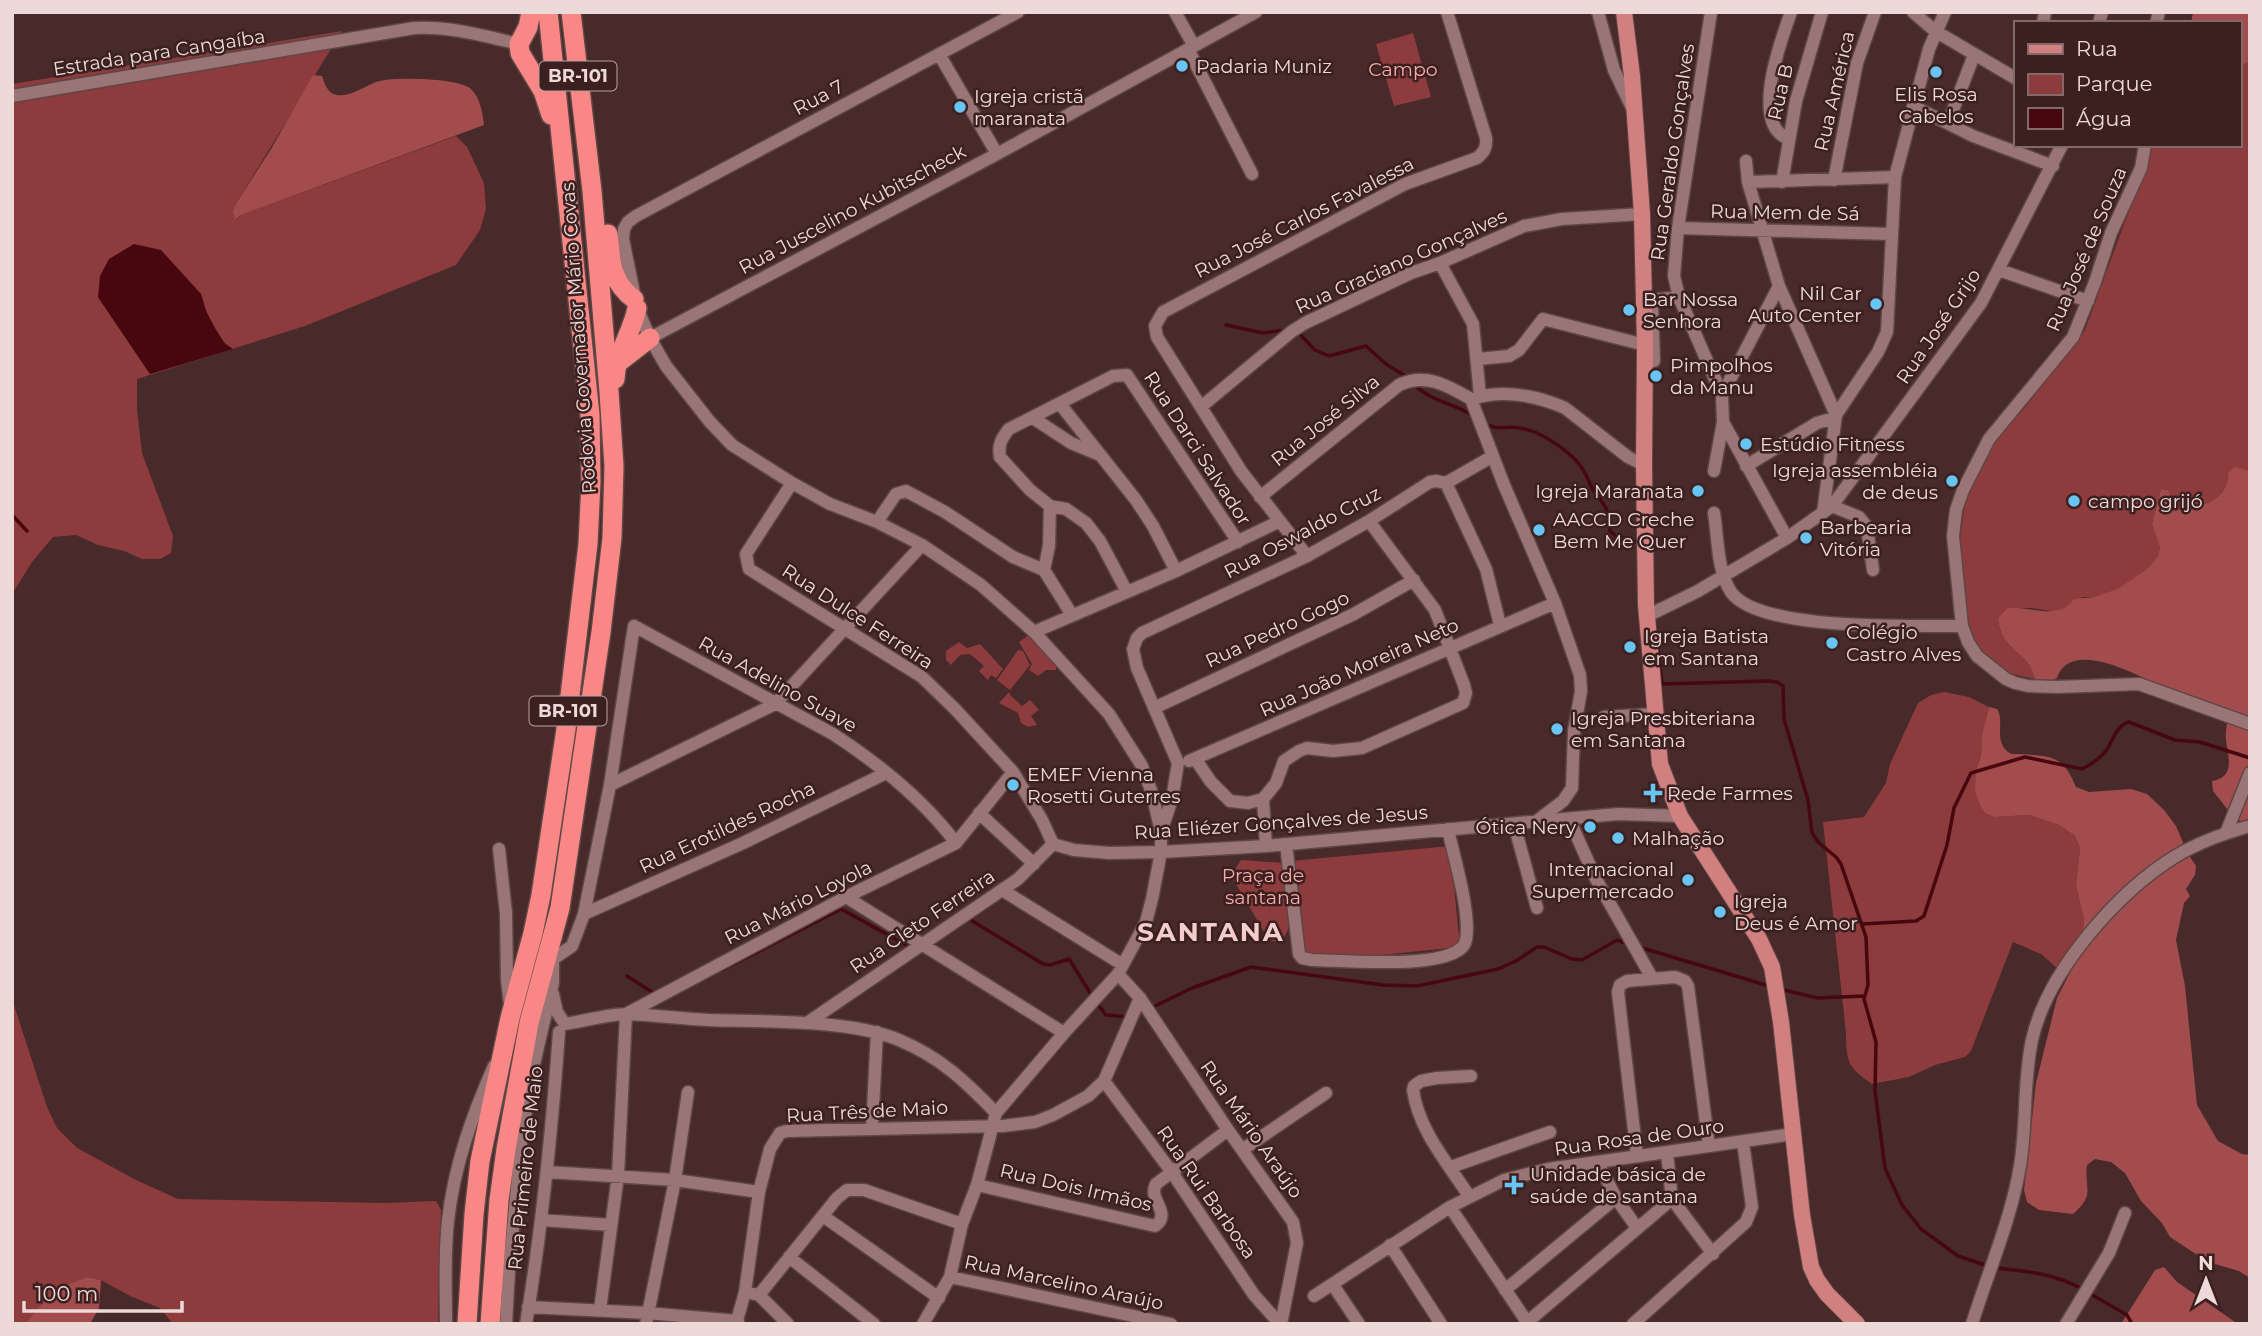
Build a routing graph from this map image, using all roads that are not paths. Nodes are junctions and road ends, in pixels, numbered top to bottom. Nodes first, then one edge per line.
1 (570, 12) edge
2 (1018, 12) edge
3 (1175, 12) edge
4 (1256, 12) edge
5 (1447, 12) edge
6 (1598, 12) edge
7 (1624, 12) edge
8 (1711, 12) edge
9 (1791, 12) edge
10 (1822, 12) edge
11 (1875, 12) edge
12 (1913, 12) edge
13 (1945, 12) edge
14 (535, 23) edge
15 (1935, 31) junction
16 (1191, 47) junction
17 (939, 54) junction
18 (1974, 55) junction
19 (577, 70) junction
20 (2014, 77) edge
21 (12, 96) edge
22 (1913, 106) junction
23 (1635, 114) junction
24 (1948, 123) junction
25 (585, 139) junction
26 (1789, 139) junction
27 (2061, 147) edge
28 (2145, 147) edge
29 (997, 154) junction
30 (1746, 161) dead end
31 (2053, 166) junction
32 (1252, 174) dead end
33 (1895, 177) junction
34 (1834, 180) junction
35 (1748, 182) junction
36 (1782, 182) junction
37 (1642, 214) junction
38 (1678, 228) junction
39 (1764, 232) junction
40 (1891, 234) junction
41 (1440, 263) junction
42 (1999, 270) junction
43 (1779, 286) junction
44 (1679, 297) junction
45 (2088, 301) junction
46 (1648, 302) junction
47 (636, 303) junction
48 (579, 308) junction
49 (650, 338) junction
50 (1646, 345) junction
51 (1478, 359) junction
52 (1654, 361) dead end
53 (616, 364) junction
54 (1722, 395) junction
55 (1476, 398) junction
56 (1060, 404) junction
57 (1202, 406) junction
58 (610, 407) junction
59 (1033, 418) junction
60 (1836, 418) junction
61 (1723, 422) junction
62 (1493, 456) junction
63 (1103, 457) junction
64 (1644, 465) junction
65 (1746, 466) junction
66 (1714, 471) dead end
67 (792, 483) junction
68 (1446, 483) junction
69 (1260, 497) junction
70 (1050, 506) junction
71 (1828, 510) junction
72 (1714, 513) dead end
73 (1369, 521) junction
74 (877, 522) junction
75 (1280, 522) junction
76 (1787, 538) junction
77 (1238, 542) junction
78 (922, 545) junction
79 (1307, 556) junction
80 (1044, 570) junction
81 (1873, 570) dead end
82 (1176, 571) junction
83 (1724, 576) junction
84 (1415, 580) junction
85 (1126, 590) junction
86 (1555, 603) junction
87 (1072, 614) junction
88 (1647, 616) junction
89 (1500, 625) junction
90 (1962, 626) junction
91 (845, 630) junction
92 (1034, 632) junction
93 (1451, 648) junction
94 (775, 704) junction
95 (1154, 708) junction
96 (1656, 715) junction
97 (1604, 717) dead end
98 (2250, 724) edge
99 (1196, 760) junction
100 (1178, 763) junction
101 (1013, 772) junction
102 (2250, 773) edge
103 (886, 774) junction
104 (610, 785) junction
105 (1263, 799) junction
106 (979, 813) junction
107 (1680, 816) junction
108 (1569, 819) junction
109 (1535, 822) junction
110 (1514, 824) junction
111 (2250, 826) edge
112 (1448, 828) junction
113 (1161, 832) junction
114 (2226, 833) junction
115 (956, 844) junction
116 (1053, 844) junction
117 (1286, 844) junction
118 (1266, 846) junction
119 (499, 849) dead end
120 (1161, 852) junction
121 (1034, 864) junction
122 (1002, 890) junction
123 (846, 897) junction
124 (1537, 908) dead end
125 (584, 914) junction
126 (553, 936) junction
127 (923, 944) junction
128 (553, 959) junction
129 (1121, 970) junction
130 (1652, 978) junction
131 (553, 983) junction
132 (1140, 998) junction
133 (511, 1011) junction
134 (626, 1014) junction
135 (807, 1023) junction
136 (562, 1028) junction
137 (877, 1032) junction
138 (1064, 1033) junction
139 (505, 1038) junction
140 (534, 1064) junction
141 (1471, 1076) dead end
142 (1104, 1080) junction
143 (688, 1093) dead end
144 (1326, 1093) dead end
145 (994, 1119) junction
146 (872, 1128) junction
147 (1228, 1130) junction
148 (1550, 1132) dead end
149 (1793, 1134) junction
150 (1743, 1142) junction
151 (1709, 1146) junction
152 (1242, 1150) junction
153 (1667, 1153) junction
154 (1637, 1156) junction
155 (1598, 1163) junction
156 (1451, 1167) junction
157 (1171, 1171) junction
158 (548, 1172) junction
159 (618, 1175) junction
160 (675, 1180) junction
161 (977, 1185) junction
162 (759, 1192) junction
163 (1469, 1196) junction
164 (1616, 1198) junction
165 (1672, 1199) junction
166 (1450, 1207) junction
167 (2125, 1213) dead end
168 (823, 1216) junction
169 (541, 1220) junction
170 (962, 1224) junction
171 (611, 1225) junction
172 (1637, 1228) junction
173 (1390, 1245) junction
174 (1713, 1254) junction
175 (789, 1257) junction
176 (950, 1277) junction
177 (1333, 1285) junction
178 (1505, 1290) junction
179 (745, 1292) junction
180 (759, 1295) junction
181 (1314, 1296) dead end
182 (939, 1298) junction
183 (528, 1307) junction
184 (600, 1310) junction
185 (646, 1318) edge
186 (737, 1322) edge
187 (1357, 1323) edge
188 (1526, 1323) edge
189 (446, 1324) edge
190 (467, 1324) edge
191 (490, 1324) edge
192 (506, 1324) edge
193 (526, 1324) edge
194 (788, 1324) edge
195 (874, 1324) edge
196 (923, 1324) edge
197 (1171, 1324) edge
198 (1280, 1324) edge
199 (1441, 1324) edge
200 (1633, 1324) edge
201 (1857, 1324) edge
202 (1972, 1324) edge
203 (2066, 1324) edge

1 - 19 highway, Rodovia Governador Mário Covas / BR-101
2 - 17 street, Rua 7
3 - 16 street
4 - 16 street, Rua Juscelino Kubitscheck
5 - 57 street, Rua José Carlos Favalessa
6 - 23 street
7 - 23 main road
8 - 38 street, Rua Geraldo Gonçalves
9 - 26 street
10 - 26 street, Rua B
11 - 34 street, Rua América
12 - 15 street
13 - 15 street
14 - 21 street, Estrada para Cangaíba
14 - 25 highway
14 - 48 highway, Rodovia Governador Mário Covas / BR-101
14 - 48 highway
15 - 18 street
15 - 22 street
16 - 29 street, Rua Juscelino Kubitscheck
16 - 32 street
17 - 29 street
17 - 47 street, Rua 7
18 - 20 street
18 - 24 street
19 - 25 highway, Rodovia Governador Mário Covas / BR-101
19 - 47 highway
22 - 24 street
22 - 33 street
23 - 37 main road
24 - 31 street
25 - 58 highway, Rodovia Governador Mário Covas / BR-101
26 - 36 street, Rua B
27 - 31 street, Rua José Grijo
28 - 45 street, Rua José de Souza
29 - 49 street, Rua Juscelino Kubitscheck
30 - 35 street
31 - 42 street, Rua José Grijo
33 - 34 street, Rua América
33 - 40 street
34 - 36 street, Rua América
35 - 36 street, Rua América
35 - 39 street
37 - 41 street, Rua Graciano Gonçalves
37 - 46 main road
38 - 39 street, Rua Mem de Sá
38 - 44 street, Rua Geraldo Gonçalves
39 - 40 street, Rua Mem de Sá
39 - 43 street
40 - 60 street
41 - 51 street
41 - 57 street, Rua Graciano Gonçalves
42 - 45 street
42 - 71 street, Rua José Grijo
43 - 54 street
43 - 60 street
44 - 46 street
44 - 54 street, Rua Geraldo Gonçalves
45 - 90 street, Rua José de Souza
46 - 50 main road
46 - 52 street
47 - 49 street
47 - 53 highway
48 - 133 highway, Rodovia Governador Mário Covas / BR-101
49 - 53 highway
49 - 67 street
50 - 51 street
50 - 64 main road
51 - 55 street
53 - 58 highway
54 - 61 street
55 - 62 street
55 - 64 street, Rua José Silva
55 - 69 street, Rua José Silva
56 - 59 street
56 - 63 street
56 - 77 street, Rua Darci Salvador
57 - 69 street
58 - 126 highway, Rodovia Governador Mário Covas / BR-101
59 - 63 street
59 - 70 street
60 - 65 street
60 - 71 street
61 - 65 street
61 - 66 street
62 - 68 street, Rua Oswaldo Cruz
62 - 86 street
63 - 82 street
64 - 88 main road
65 - 76 street
67 - 74 street
67 - 91 street, Rua Dulce Ferreira
68 - 73 street, Rua Oswaldo Cruz
68 - 89 street
69 - 75 street
70 - 80 street
70 - 85 street
71 - 76 street, Rua José Grijo
71 - 81 street
72 - 83 street
73 - 79 street, Rua Oswaldo Cruz
73 - 84 street
74 - 78 street
74 - 80 street
75 - 77 street
75 - 79 street
76 - 83 street, Rua José Grijo
77 - 82 street
78 - 91 street
78 - 92 street
79 - 95 street, Rua Oswaldo Cruz
80 - 87 street
82 - 85 street
83 - 88 street, Rua José Grijo
83 - 90 street
84 - 93 street
84 - 95 street, Rua Pedro Gogo
85 - 87 street
86 - 89 street, Rua João Moreira Neto
86 - 109 street
87 - 92 street
88 - 96 main road
89 - 93 street, Rua João Moreira Neto
90 - 98 street
91 - 94 street
91 - 101 street, Rua Dulce Ferreira
92 - 113 street
93 - 99 street, Rua João Moreira Neto
93 - 105 street
94 - 103 street, Rua Adelino Suave
94 - 104 street
94 - 104 street, Rua Adelino Suave
95 - 100 street
96 - 97 street
96 - 107 main road
99 - 100 street, Rua João Moreira Neto
99 - 105 street
100 - 113 street
101 - 106 street, Rua Mário Loyola
101 - 116 street, Rua Dulce Ferreira
102 - 114 street
103 - 115 street, Rua Adelino Suave
103 - 125 street, Rua Erotildes Rocha
104 - 125 street
105 - 118 street
106 - 115 street, Rua Mário Loyola
106 - 121 street
107 - 108 street, Rua Eliézer Gonçalves de Jesus
107 - 149 main road
108 - 109 street, Rua Eliézer Gonçalves de Jesus
108 - 130 street
109 - 110 street, Rua Eliézer Gonçalves de Jesus
110 - 112 street, Rua Eliézer Gonçalves de Jesus
110 - 124 street
111 - 114 street
112 - 117 street, Rua Eliézer Gonçalves de Jesus
112 - 117 street
113 - 120 street
114 - 202 street
115 - 123 street, Rua Mário Loyola
116 - 120 street, Rua Eliézer Gonçalves de Jesus
116 - 121 street, Rua Cleto Ferreira
117 - 118 street, Rua Eliézer Gonçalves de Jesus
118 - 120 street, Rua Eliézer Gonçalves de Jesus
119 - 133 street
120 - 129 street
121 - 122 street, Rua Cleto Ferreira
122 - 127 street, Rua Cleto Ferreira
122 - 129 street, Rua Mário Araújo
123 - 127 street
123 - 134 street, Rua Mário Loyola
125 - 128 street
126 - 128 street
126 - 191 highway, Rodovia Governador Mário Covas / BR-101
127 - 135 street, Rua Cleto Ferreira
127 - 138 street
128 - 131 street
129 - 132 street, Rua Mário Araújo
129 - 138 street
130 - 151 street
130 - 154 street
131 - 136 street
131 - 140 street
132 - 142 street
132 - 147 street, Rua Mário Araújo
133 - 139 highway, Rodovia Governador Mário Covas / BR-101
134 - 135 street
134 - 136 street
134 - 159 street
135 - 137 street
136 - 140 street
136 - 158 street, Rua Primeiro de Maio
137 - 145 street
137 - 146 street
138 - 145 street
139 - 189 street, Rodovia Governador Mário Covas
139 - 190 highway, Rodovia Governador Mário Covas / BR-101
140 - 192 street
141 - 156 street
142 - 145 street, Rua Três de Maio
142 - 157 street, Rua Rui Barbosa
143 - 160 street
144 - 152 street
145 - 146 street, Rua Três de Maio
145 - 161 street
146 - 162 street, Rua Três de Maio
147 - 152 street, Rua Mário Araújo
147 - 157 street, Rua Dois Irmãos
148 - 156 street
149 - 150 street, Rua Rosa de Ouro
149 - 201 main road
150 - 151 street, Rua Rosa de Ouro
150 - 174 street
151 - 153 street, Rua Rosa de Ouro
152 - 198 street, Rua Mário Araújo
153 - 154 street, Rua Rosa de Ouro
153 - 165 street
154 - 155 street, Rua Rosa de Ouro
155 - 163 street, Rua Rosa de Ouro
155 - 164 street
156 - 163 street
157 - 161 street, Rua Dois Irmãos
157 - 198 street, Rua Rui Barbosa
158 - 159 street
158 - 169 street, Rua Primeiro de Maio
159 - 160 street
159 - 171 street
160 - 162 street
160 - 185 street
161 - 170 street
162 - 179 street, Rua Três de Maio
163 - 166 street, Rua Rosa de Ouro
164 - 172 street
164 - 178 street
165 - 172 street
165 - 174 street
166 - 173 street, Rua Rosa de Ouro
166 - 178 street
167 - 203 street
168 - 170 street
168 - 175 street
168 - 182 street
169 - 171 street
169 - 183 street, Rua Primeiro de Maio
170 - 176 street
171 - 184 street
172 - 188 street
173 - 177 street, Rua Rosa de Ouro
173 - 199 street
174 - 200 street
175 - 180 street
175 - 195 street
176 - 182 street
176 - 197 street, Rua Marcelino Araújo
177 - 181 street, Rua Rosa de Ouro
177 - 187 street
178 - 188 street
179 - 180 street
179 - 186 street, Rua Três de Maio
180 - 194 street
182 - 196 street
183 - 184 street
183 - 193 street, Rua Primeiro de Maio
184 - 185 street
185 - 186 street

